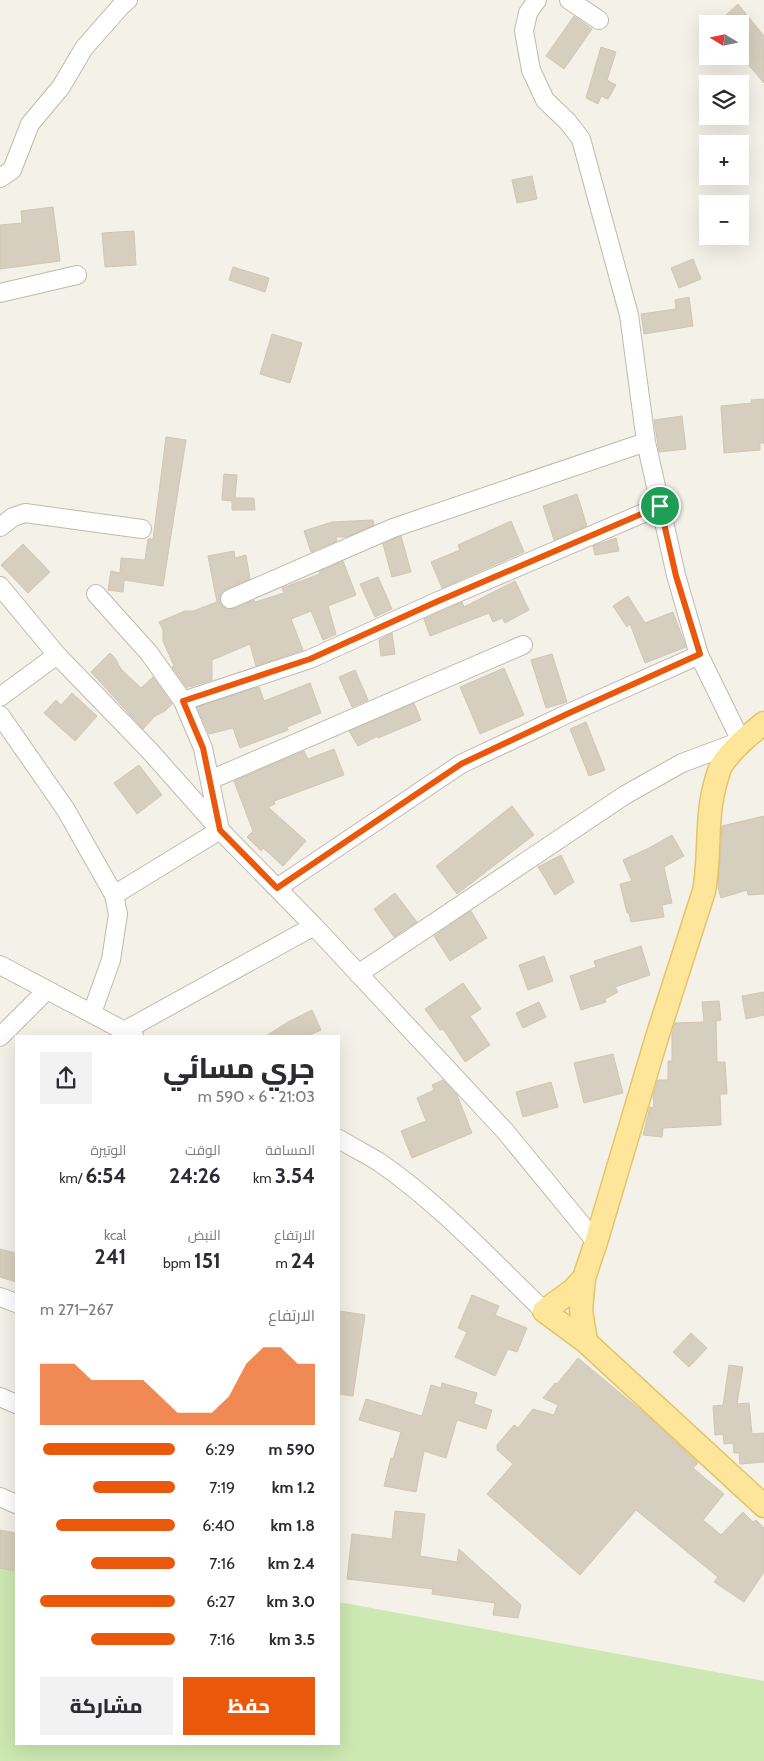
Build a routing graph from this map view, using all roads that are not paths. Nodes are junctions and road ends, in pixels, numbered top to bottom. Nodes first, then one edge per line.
1 (128, 0) edge
2 (537, 0) edge
3 (569, 0) edge
4 (599, 20) dead end
5 (0, 178) edge
6 (77, 275) dead end
7 (0, 293) edge
8 (646, 442) junction
9 (660, 506) junction
10 (0, 527) edge
11 (142, 529) dead end
12 (0, 586) edge
13 (96, 594) dead end
14 (230, 599) dead end
15 (524, 645) dead end
16 (700, 654) junction
17 (57, 655) junction
18 (0, 698) edge
19 (183, 701) junction
20 (0, 715) edge
21 (764, 723) edge
22 (741, 741) junction
23 (210, 780) junction
24 (220, 830) junction
25 (277, 888) junction
26 (114, 895) junction
27 (314, 926) junction
28 (0, 965) edge
29 (358, 974) junction
30 (47, 990) junction
31 (92, 1013) junction
32 (129, 1033) edge
33 (0, 1038) edge
34 (340, 1140) edge
35 (596, 1242) junction
36 (584, 1278) junction
37 (0, 1297) edge
38 (15, 1304) edge
39 (544, 1311) junction
40 (586, 1342) junction
41 (0, 1397) edge
42 (15, 1404) edge
43 (0, 1497) edge
44 (15, 1504) edge
45 (764, 1506) edge

1 - 5 street
2 - 8 street
3 - 4 street
6 - 7 street
8 - 9 street
8 - 14 street
9 - 16 street
9 - 19 street
10 - 11 street
12 - 17 street
13 - 19 street
15 - 23 street
16 - 22 street
16 - 25 street
17 - 18 street
17 - 24 street
19 - 23 street
20 - 26 street
21 - 22 main road
22 - 29 street
22 - 35 main road
23 - 24 street
24 - 25 street
24 - 26 street
25 - 27 street
26 - 31 street
27 - 29 street
27 - 32 street
28 - 30 street
29 - 35 street
30 - 31 street
30 - 33 street
31 - 32 street
34 - 39 street
35 - 36 main road
36 - 39 main road
36 - 40 main road
37 - 38 street
39 - 40 main road
40 - 45 main road
41 - 42 street
43 - 44 street

